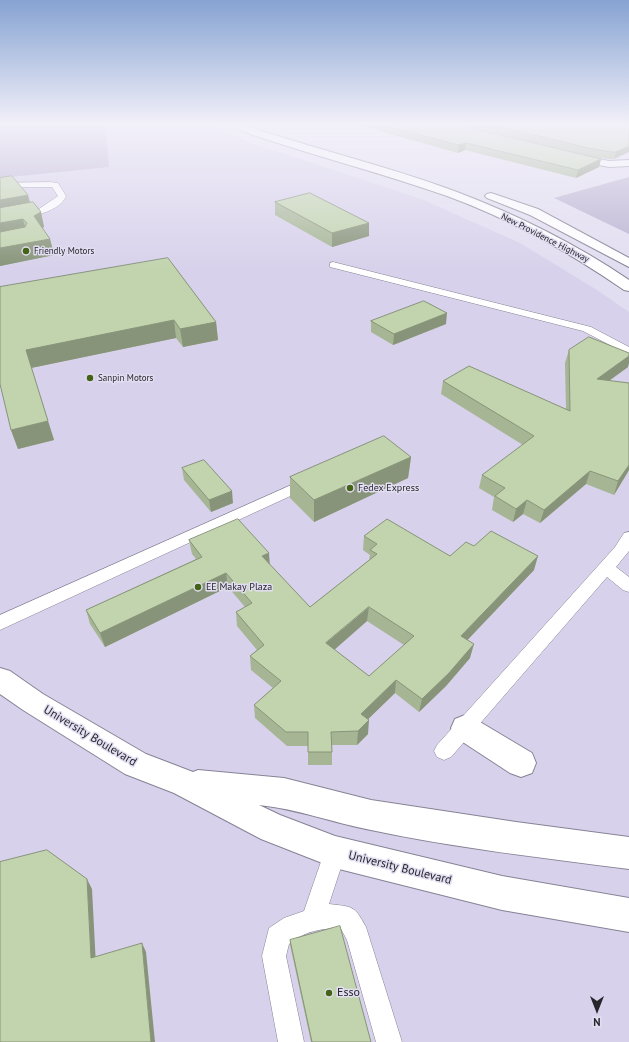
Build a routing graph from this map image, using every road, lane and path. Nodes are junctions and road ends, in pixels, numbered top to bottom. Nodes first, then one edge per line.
1 (380, 172) edge
2 (411, 172) edge
3 (0, 185) edge
4 (0, 220) edge
5 (629, 263) edge
6 (333, 265) dead end
7 (629, 287) edge
8 (629, 352) edge
9 (319, 478) edge
10 (629, 537) edge
11 (606, 568) junction
12 (629, 586) edge
13 (0, 623) edge
14 (0, 679) edge
15 (465, 728) junction
16 (444, 751) dead end
17 (521, 763) dead end
18 (185, 782) junction
19 (334, 852) junction
20 (629, 853) edge
21 (629, 915) edge
22 (312, 921) junction
23 (291, 1042) edge
24 (389, 1042) edge

1 - 7 main road, New Providence Highway
2 - 5 main road, New Providence Highway
3 - 4 lane
6 - 8 lane
9 - 13 lane
10 - 11 lane
11 - 12 lane
11 - 15 lane
14 - 18 main road, University Boulevard
15 - 16 lane
15 - 17 main road
18 - 19 main road, University Boulevard
18 - 20 main road, University Boulevard
19 - 21 main road, University Boulevard
19 - 22 lane
22 - 23 lane
22 - 24 lane

